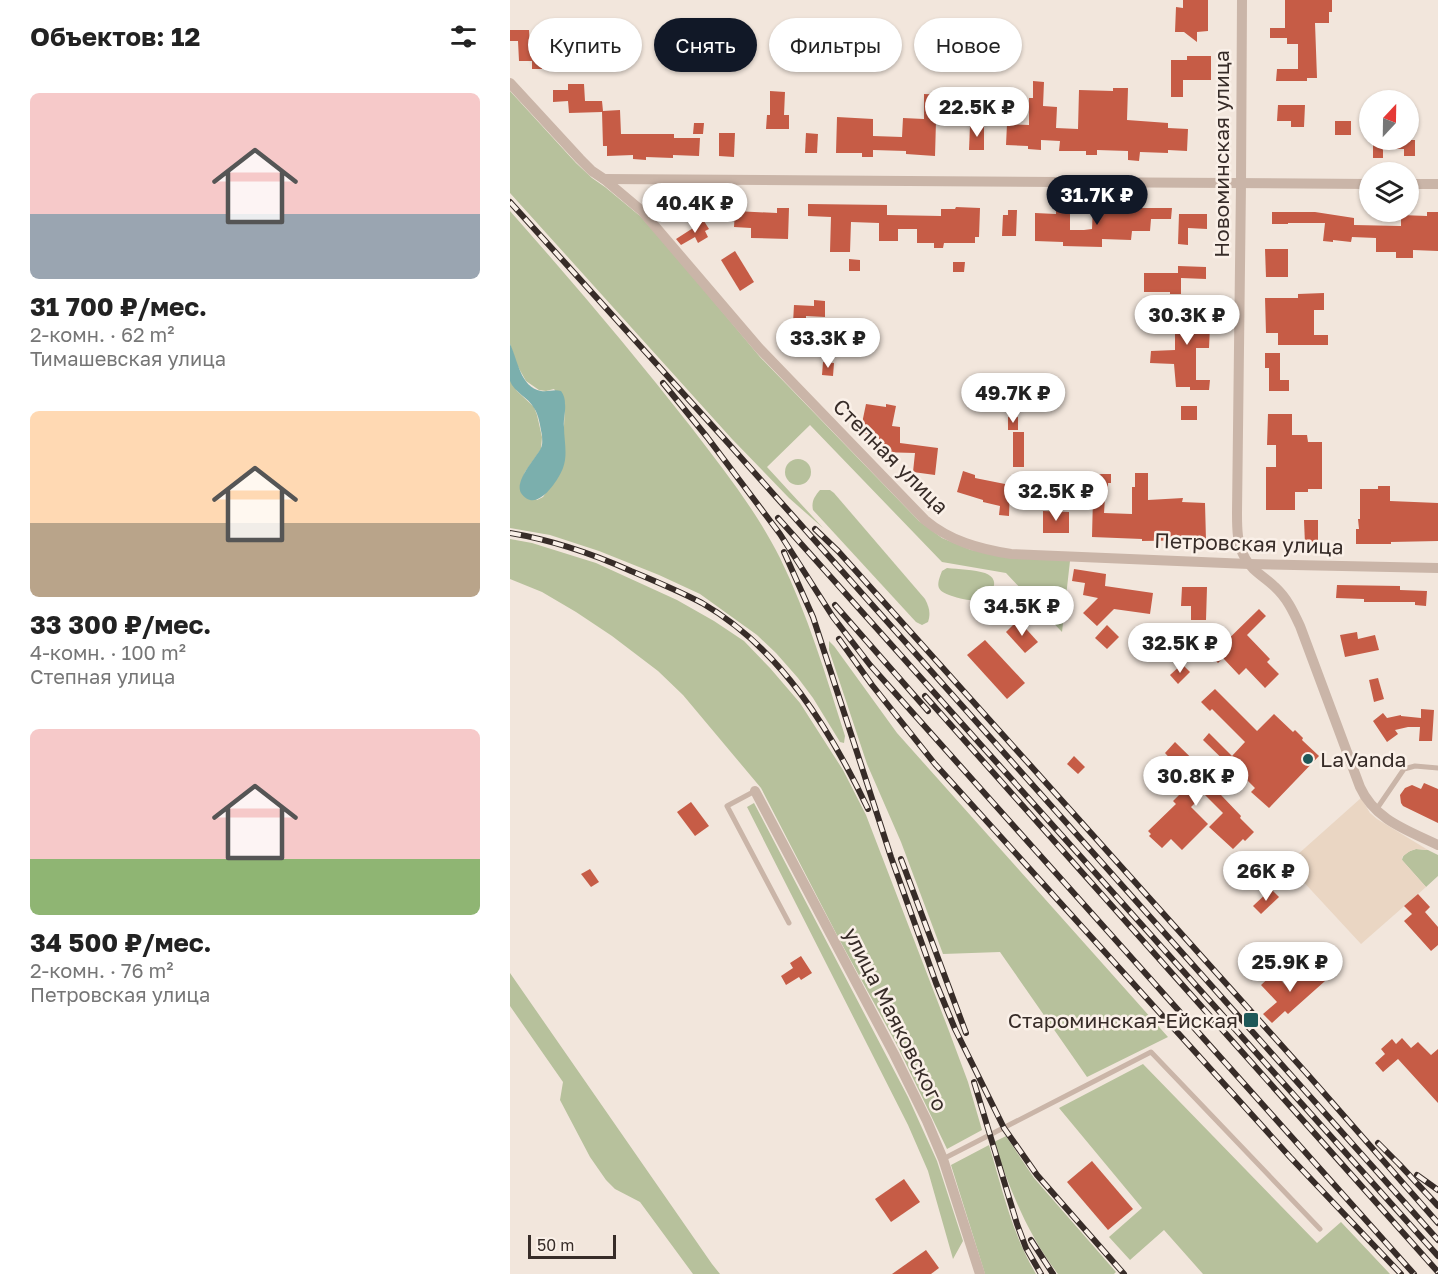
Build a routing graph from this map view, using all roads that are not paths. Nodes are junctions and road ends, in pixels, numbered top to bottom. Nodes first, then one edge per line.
1 (1242, 0) edge
2 (510, 83) edge
3 (604, 179) junction
4 (1241, 184) junction
5 (1359, 184) edge
6 (1419, 184) edge
7 (1438, 184) edge
8 (952, 539) joint
9 (1249, 564) junction
10 (1438, 568) edge
11 (1438, 768) edge
12 (755, 791) joint
13 (1376, 810) junction
14 (1438, 845) edge
15 (789, 923) dead end
16 (943, 1159) junction
17 (1320, 1229) dead end
18 (980, 1274) edge

1 - 4 street, Новоминская улица
2 - 3 street, Степная улица
3 - 4 street
3 - 8 street, Степная улица
4 - 5 street
4 - 9 street, Новоминская улица
6 - 7 street
8 - 9 street, Петровская улица
9 - 10 street, Петровская улица
9 - 13 street, Новоминская улица
11 - 13 lane
12 - 15 lane
12 - 16 street, улица Маяковского
13 - 14 street
16 - 17 lane
16 - 18 street, улица Маяковского

